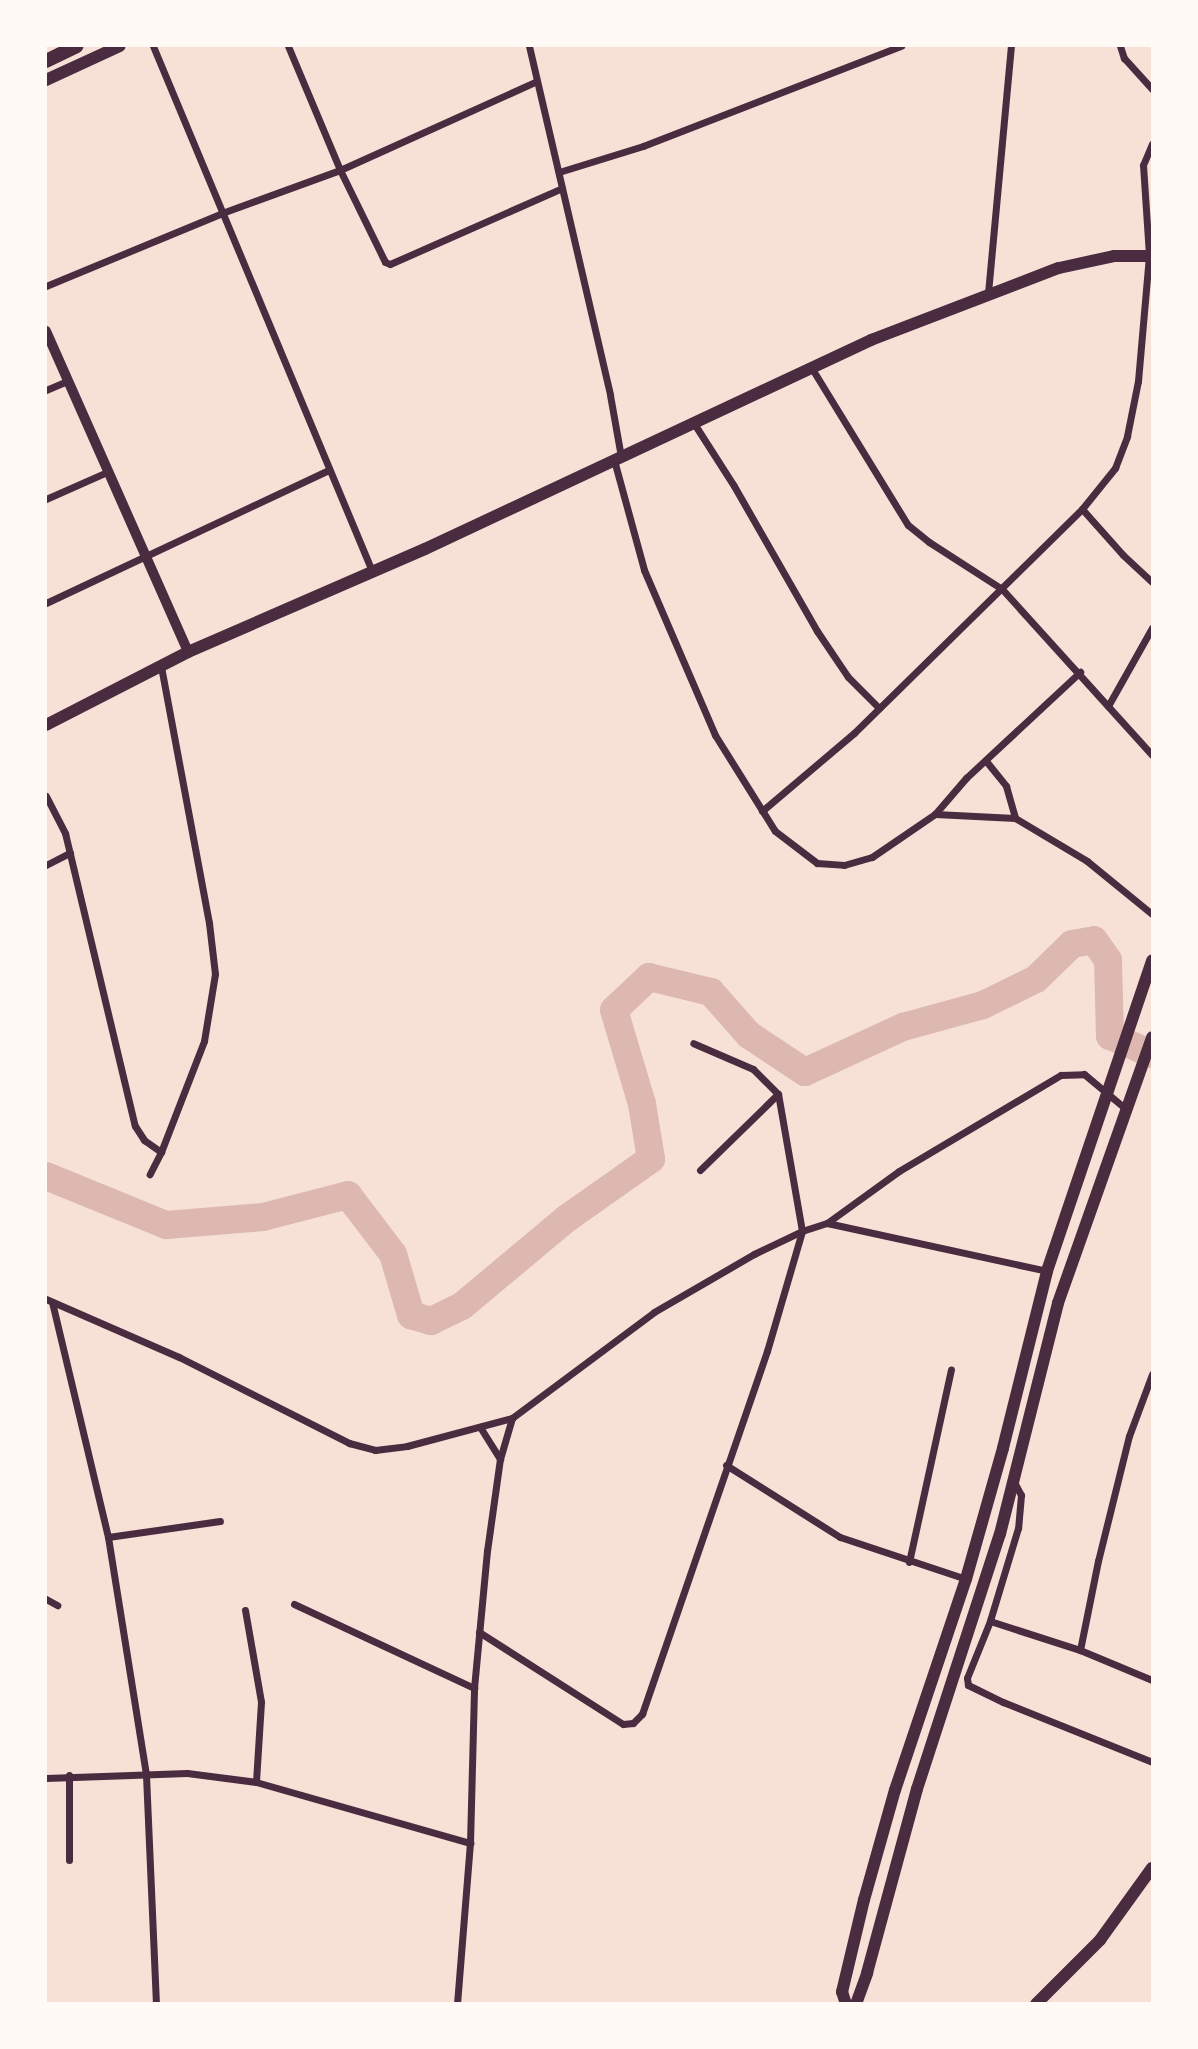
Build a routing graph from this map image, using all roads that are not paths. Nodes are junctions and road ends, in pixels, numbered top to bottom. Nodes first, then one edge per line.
1 (77, 46) edge
2 (120, 46) edge
3 (153, 46) edge
4 (288, 46) edge
5 (529, 46) edge
6 (901, 46) edge
7 (1011, 46) edge
8 (1120, 46) edge
9 (46, 61) edge
10 (46, 80) edge
11 (537, 81) junction
12 (1153, 89) edge
13 (1153, 144) edge
14 (340, 170) junction
15 (559, 172) junction
16 (562, 188) junction
17 (222, 212) junction
18 (1151, 255) edge
19 (46, 286) edge
20 (988, 293) junction
21 (46, 331) edge
22 (811, 367) junction
23 (67, 381) junction
24 (46, 390) edge
25 (695, 425) junction
26 (617, 459) junction
27 (329, 470) junction
28 (107, 472) junction
29 (46, 499) edge
30 (1082, 509) junction
31 (145, 558) junction
32 (372, 570) junction
33 (1153, 582) edge
34 (1002, 589) junction
35 (46, 603) edge
36 (1153, 628) edge
37 (188, 652) junction
38 (161, 667) junction
39 (1080, 672) junction
40 (1108, 706) junction
41 (879, 708) junction
42 (46, 725) edge
43 (1153, 755) edge
44 (986, 761) junction
45 (46, 796) edge
46 (762, 811) junction
47 (935, 814) junction
48 (1015, 818) junction
49 (70, 853) junction
50 (46, 865) edge
51 (1153, 914) edge
52 (1153, 960) edge
53 (1153, 1037) edge
54 (693, 1043) dead end
55 (778, 1094) junction
56 (1108, 1096) junction
57 (1128, 1110) junction
58 (161, 1152) junction
59 (700, 1170) dead end
60 (150, 1174) dead end
61 (827, 1223) junction
62 (802, 1231) junction
63 (1047, 1272) junction
64 (49, 1300) edge
65 (951, 1370) dead end
66 (1153, 1374) edge
67 (512, 1418) junction
68 (481, 1427) junction
69 (500, 1459) junction
70 (726, 1465) junction
71 (1014, 1482) junction
72 (220, 1521) dead end
73 (108, 1537) junction
74 (909, 1562) junction
75 (966, 1579) junction
76 (46, 1599) edge
77 (294, 1604) dead end
78 (57, 1605) dead end
79 (245, 1610) dead end
80 (953, 1620) junction
81 (990, 1621) junction
82 (971, 1626) junction
83 (479, 1632) junction
84 (1080, 1650) junction
85 (1153, 1680) edge
86 (474, 1688) junction
87 (1153, 1762) edge
88 (69, 1775) junction
89 (146, 1775) junction
90 (46, 1778) edge
91 (256, 1782) junction
92 (470, 1843) junction
93 (69, 1860) dead end
94 (1153, 1868) edge
95 (156, 2004) edge
96 (457, 2004) edge
97 (846, 2004) edge
98 (856, 2004) edge
99 (1036, 2004) edge

1 - 9 highway
2 - 10 main road
3 - 17 street
4 - 14 street
5 - 11 street
6 - 15 street
7 - 20 street
8 - 12 street
11 - 14 street
11 - 15 street
13 - 18 street
14 - 16 street
14 - 17 street
15 - 16 street
16 - 26 street
17 - 19 street
17 - 27 street
18 - 20 main road
18 - 30 street
20 - 22 main road
21 - 23 street
22 - 25 main road
22 - 34 street
23 - 24 street
23 - 28 street
25 - 26 main road
25 - 41 street
26 - 32 main road
26 - 46 street
27 - 31 street
27 - 32 street
28 - 29 street
28 - 31 street
30 - 33 street
30 - 34 street
31 - 35 street
31 - 37 street
32 - 37 main road
34 - 39 street
34 - 41 street
36 - 40 street
37 - 38 main road
38 - 42 main road
38 - 58 street
39 - 40 street
39 - 44 street
40 - 43 street
41 - 46 street
44 - 47 street
44 - 48 street
45 - 49 street
46 - 47 street
47 - 48 street
48 - 51 street
49 - 50 street
49 - 58 street
52 - 56 main road
53 - 57 main road
54 - 55 street
55 - 59 street
55 - 62 street
56 - 57 street
56 - 61 street
56 - 63 main road
57 - 71 main road
58 - 60 street
61 - 62 street
61 - 63 street
62 - 67 street
62 - 70 street
63 - 75 main road
64 - 68 street
64 - 73 street
65 - 74 street
66 - 84 street
67 - 68 street
67 - 69 street
68 - 69 street
69 - 83 street
70 - 74 street
70 - 83 street
71 - 81 street
71 - 82 main road
72 - 73 street
73 - 89 street
74 - 75 street
75 - 80 main road
76 - 78 street
77 - 86 street
79 - 91 street
80 - 82 main road
80 - 97 main road
81 - 84 street
81 - 87 street
82 - 98 main road
83 - 86 street
84 - 85 street
86 - 92 street
88 - 89 street
88 - 90 street
88 - 93 street
89 - 91 street
89 - 95 street
91 - 92 street
92 - 96 street
94 - 99 main road

